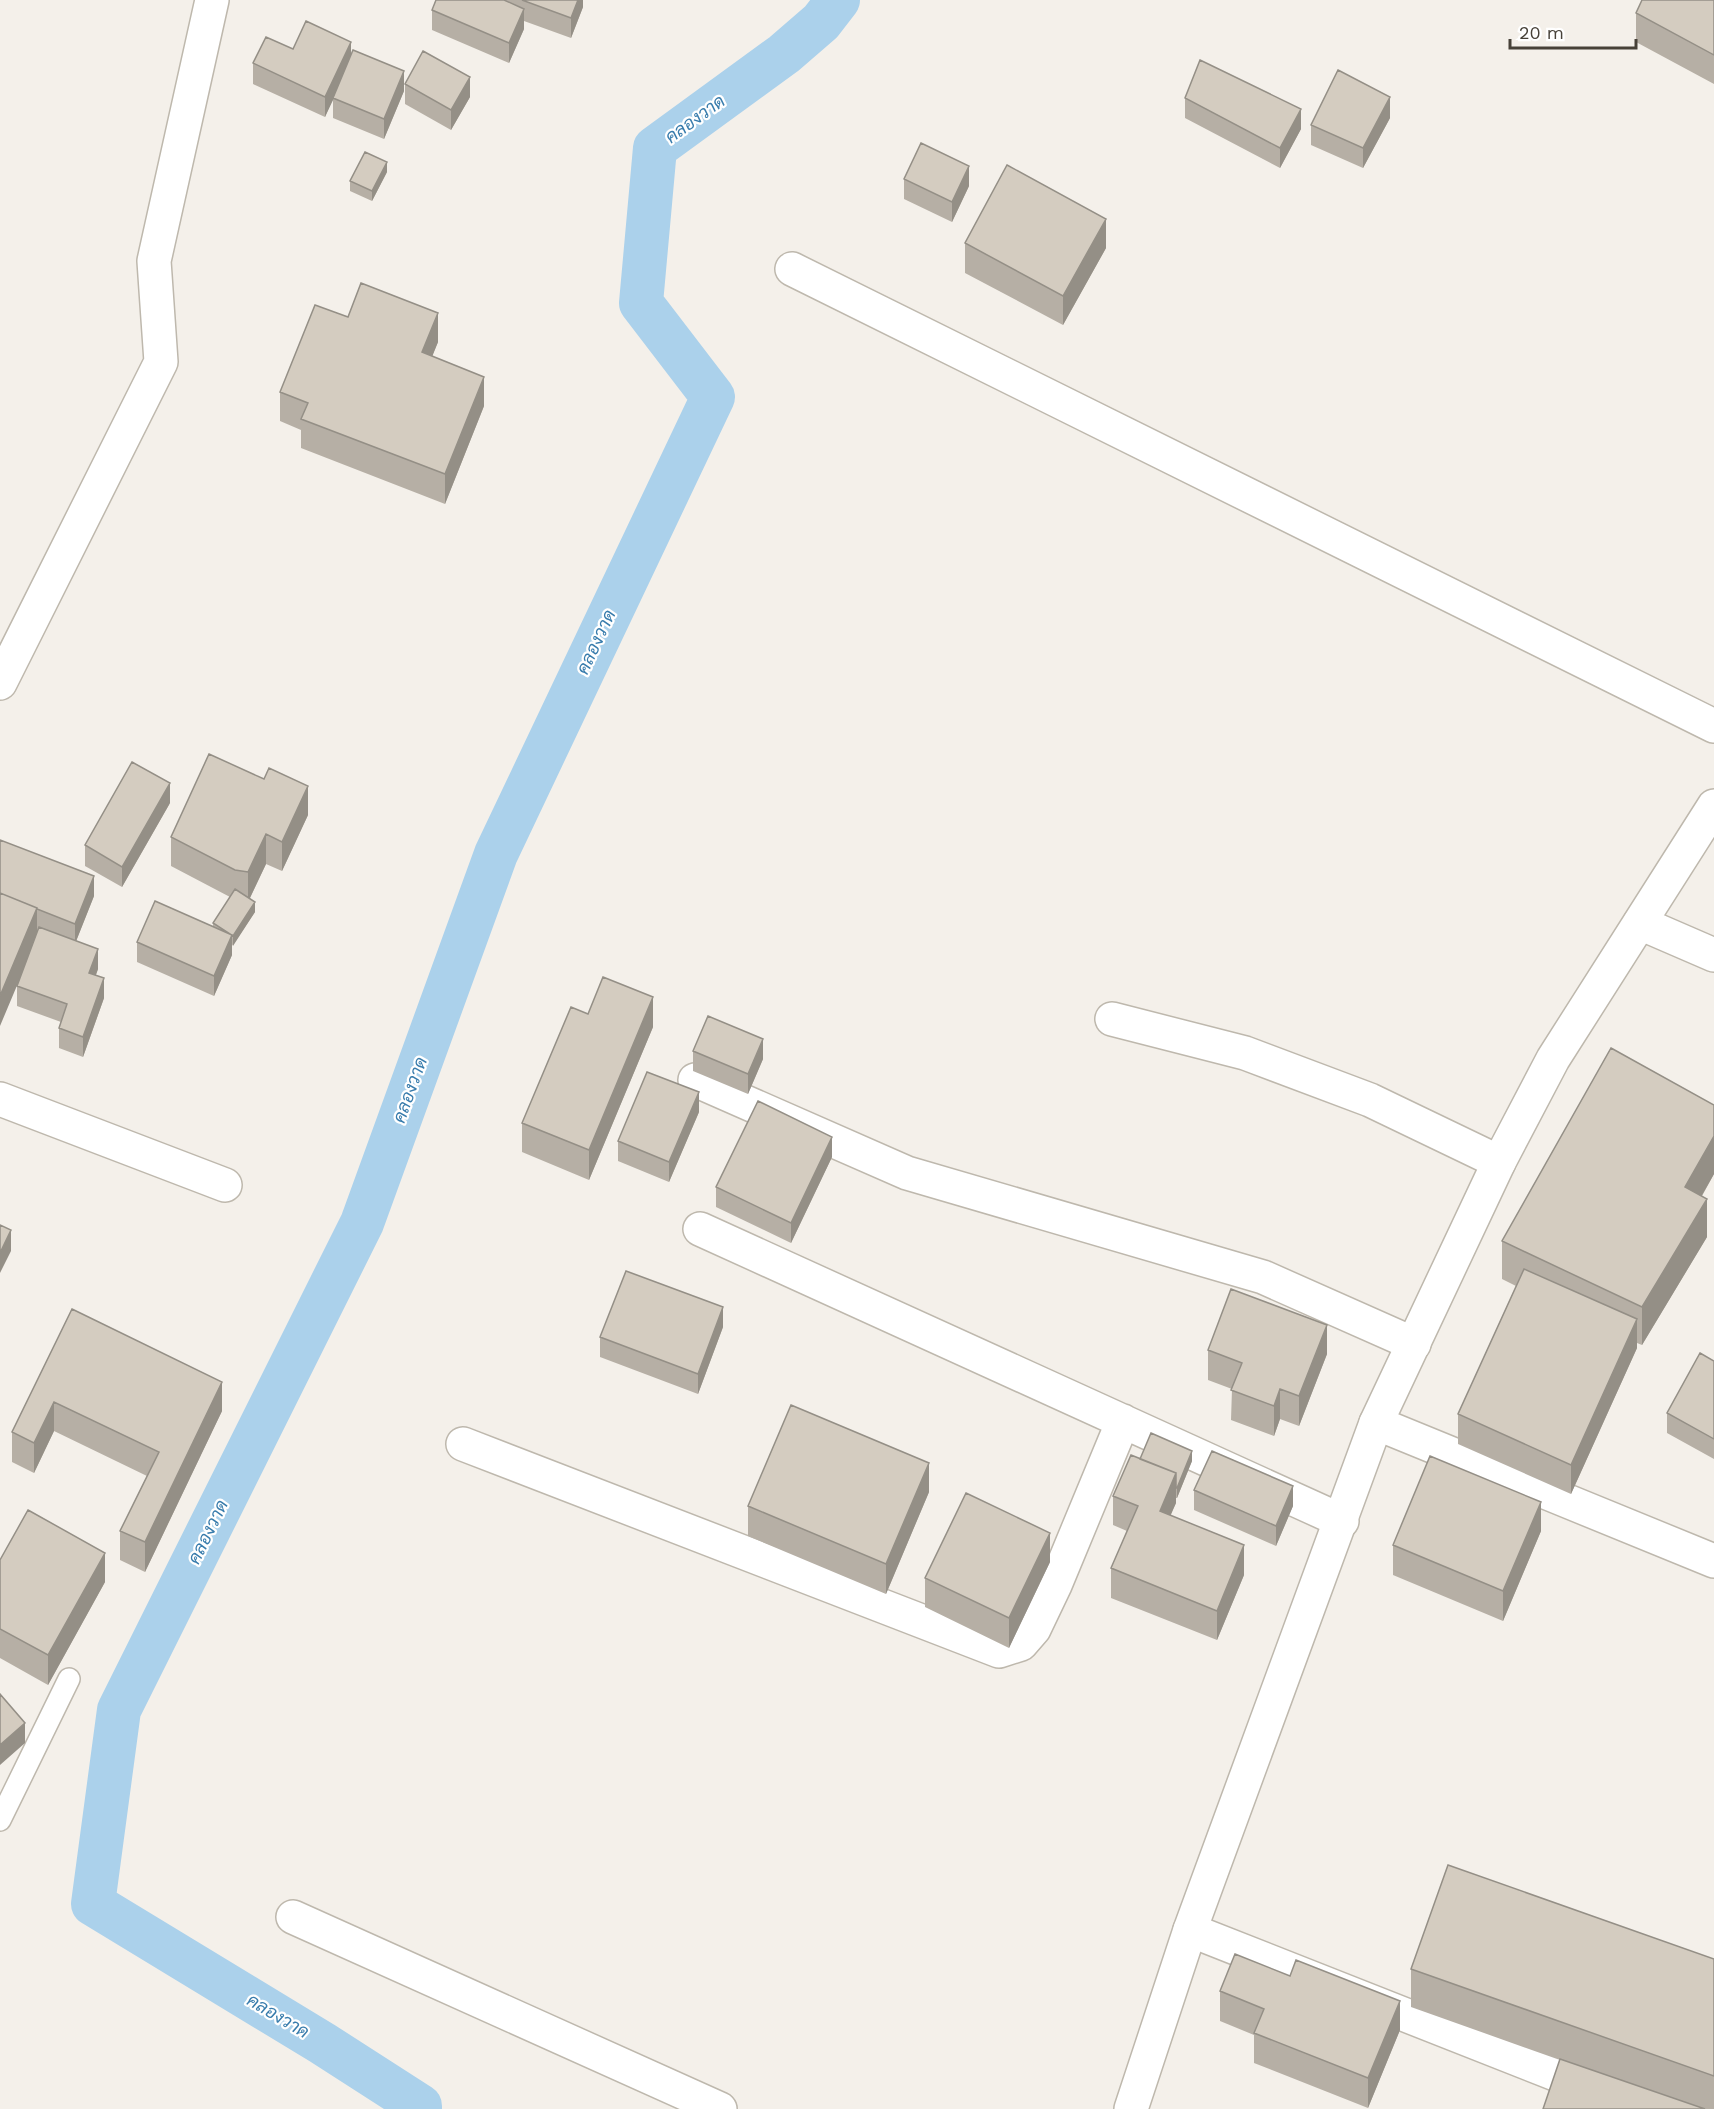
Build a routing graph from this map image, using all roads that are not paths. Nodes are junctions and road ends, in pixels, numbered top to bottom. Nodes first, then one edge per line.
1 (212, 0) edge
2 (792, 269) dead end
3 (0, 683) edge
4 (1714, 726) edge
5 (1714, 806) edge
6 (1640, 923) junction
7 (1714, 955) edge
8 (1112, 1018) dead end
9 (695, 1080) dead end
10 (0, 1099) edge
11 (1499, 1162) junction
12 (225, 1185) dead end
13 (700, 1229) dead end
14 (1414, 1344) junction
15 (1123, 1421) junction
16 (1376, 1423) junction
17 (463, 1444) dead end
18 (1342, 1521) junction
19 (1714, 1561) edge
20 (69, 1679) dead end
21 (0, 1820) edge
22 (293, 1917) dead end
23 (1190, 1930) junction
24 (720, 2109) edge
25 (1131, 2109) edge
26 (1661, 2109) edge

1 - 3 street
2 - 4 street
5 - 6 street
6 - 7 street
6 - 11 street
8 - 11 street
9 - 14 street
10 - 12 street
11 - 14 street
13 - 15 street
14 - 16 street
15 - 17 street
15 - 18 street
16 - 18 street
16 - 19 street
18 - 23 street
20 - 21 lane
22 - 24 street
23 - 25 street
23 - 26 street

